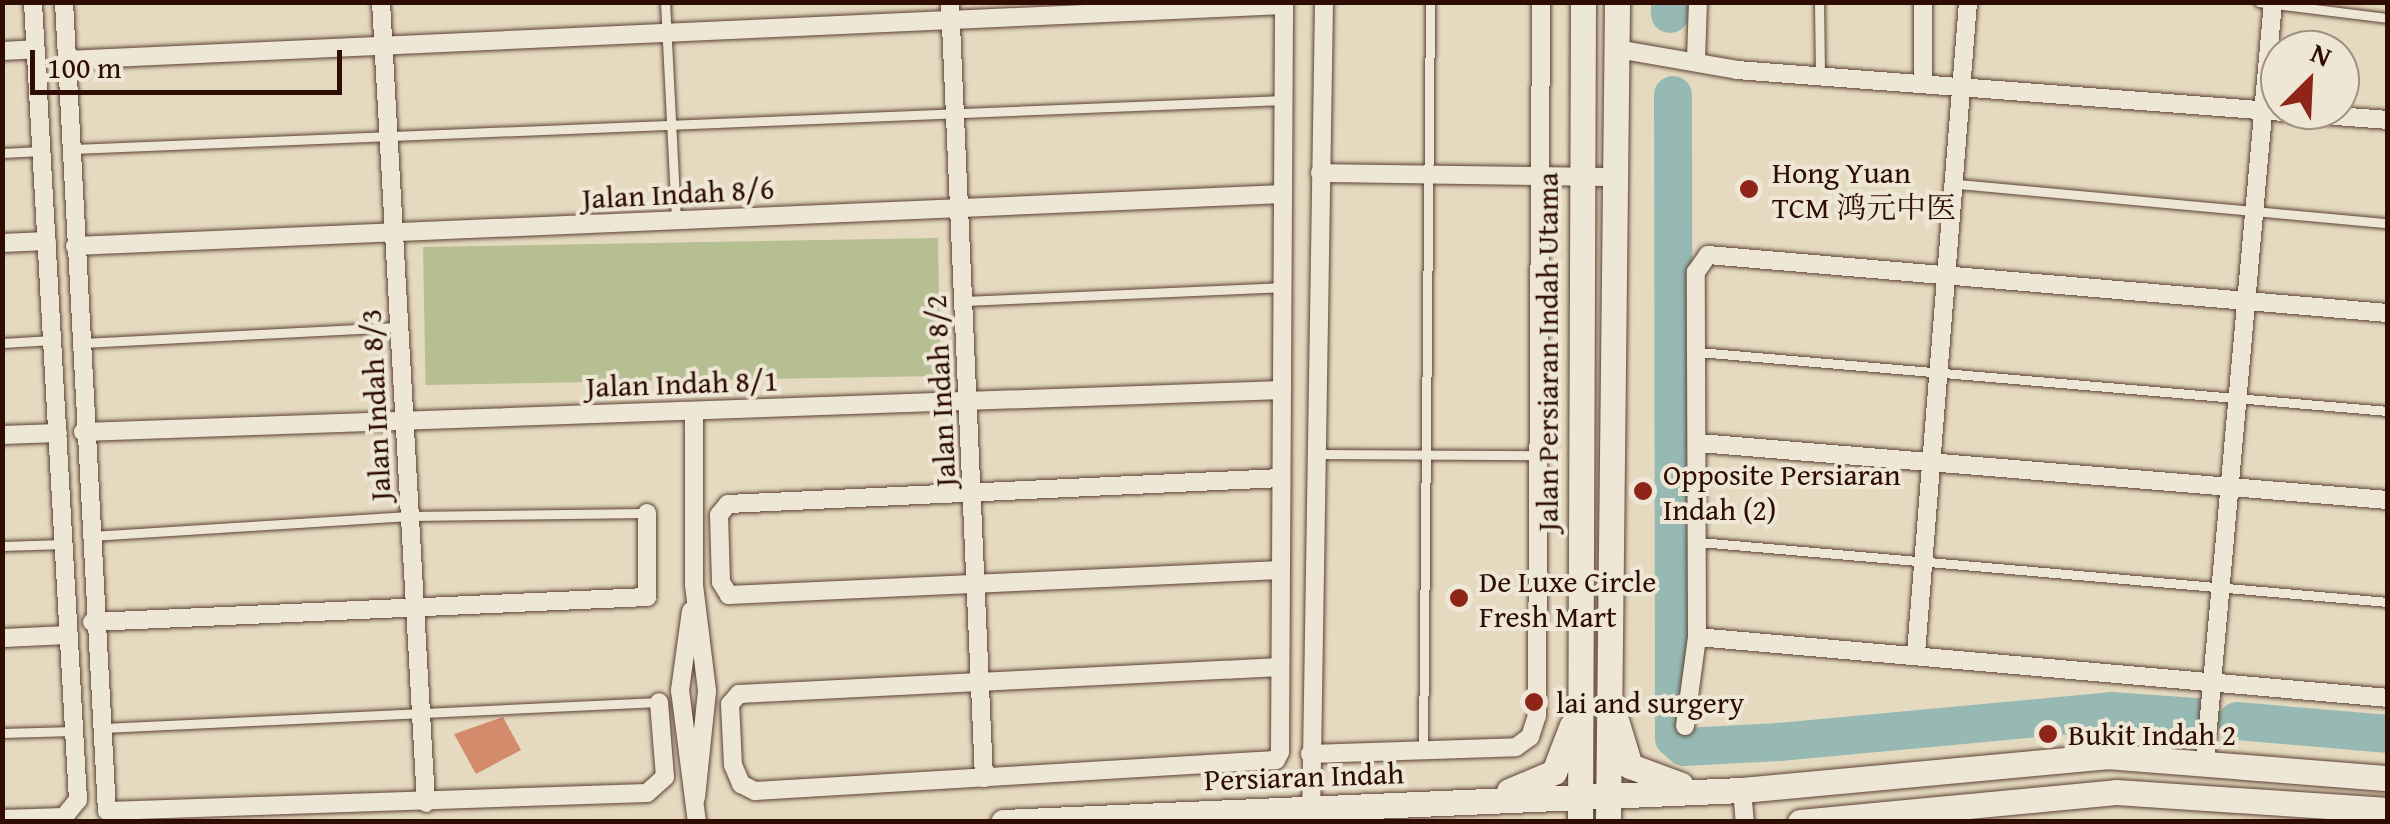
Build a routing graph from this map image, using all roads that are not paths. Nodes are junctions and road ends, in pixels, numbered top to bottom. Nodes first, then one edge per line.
1 (33, 2) edge
2 (64, 2) edge
3 (381, 2) edge
4 (665, 2) edge
5 (1324, 2) edge
6 (1430, 2) edge
7 (1542, 2) edge
8 (1583, 2) edge
9 (1618, 2) edge
10 (1698, 2) edge
11 (1819, 2) edge
12 (1922, 2) edge
13 (1968, 2) edge
14 (2259, 2) edge
15 (2273, 3) edge
16 (1284, 4) edge
17 (951, 12) edge
18 (2388, 18) edge
19 (2270, 30) edge
20 (667, 31) junction
21 (383, 41) junction
22 (36, 49) junction
23 (2, 50) edge
24 (1617, 50) junction
25 (1696, 59) junction
26 (66, 60) junction
27 (1813, 78) junction
28 (1923, 82) junction
29 (1966, 86) junction
30 (1284, 100) junction
31 (2260, 110) edge
32 (955, 113) junction
33 (2360, 118) edge
34 (2388, 120) edge
35 (2260, 121) edge
36 (672, 125) junction
37 (388, 136) junction
38 (70, 149) junction
39 (42, 152) junction
40 (2, 153) edge
41 (1320, 172) junction
42 (1540, 172) junction
43 (1428, 173) junction
44 (1580, 174) junction
45 (1614, 177) junction
46 (1957, 184) junction
47 (1283, 194) junction
48 (959, 207) junction
49 (2252, 207) junction
50 (676, 221) junction
51 (2388, 223) edge
52 (393, 233) junction
53 (47, 241) junction
54 (2, 243) edge
55 (75, 246) junction
56 (1949, 276) junction
57 (1282, 287) junction
58 (2243, 300) junction
59 (963, 301) junction
60 (2388, 313) edge
61 (398, 326) junction
62 (52, 340) junction
63 (2, 343) edge
64 (80, 343) junction
65 (1698, 352) junction
66 (1941, 368) junction
67 (1282, 390) junction
68 (2234, 394) junction
69 (968, 401) junction
70 (694, 411) junction
71 (2388, 411) edge
72 (403, 416) junction
73 (58, 432) junction
74 (84, 432) junction
75 (2, 435) edge
76 (1700, 443) junction
77 (1320, 454) junction
78 (1426, 454) junction
79 (1539, 455) junction
80 (1933, 464) junction
81 (1282, 478) junction
82 (2225, 486) junction
83 (972, 497) junction
84 (2388, 500) edge
85 (647, 513) joint
86 (409, 516) junction
87 (88, 536) junction
88 (1699, 542) junction
89 (64, 544) junction
90 (2, 546) edge
91 (1924, 558) junction
92 (1281, 570) junction
93 (1538, 584) junction
94 (1578, 584) junction
95 (2218, 584) junction
96 (694, 585) junction
97 (976, 586) junction
98 (2388, 602) edge
99 (414, 605) junction
100 (92, 622) junction
101 (69, 635) junction
102 (2, 638) edge
103 (1697, 638) junction
104 (1916, 654) junction
105 (1280, 668) junction
106 (2211, 681) junction
107 (980, 682) junction
108 (2388, 698) edge
109 (1610, 699) junction
110 (659, 702) joint
111 (1579, 706) junction
112 (420, 710) junction
113 (1685, 726) dead end
114 (98, 728) junction
115 (74, 731) junction
116 (2, 733) edge
117 (1423, 750) junction
118 (1310, 754) junction
119 (2204, 762) junction
120 (984, 778) junction
121 (2388, 778) edge
122 (1742, 790) junction
123 (1716, 792) junction
124 (2116, 792) junction
125 (696, 797) junction
126 (1474, 802) junction
127 (426, 804) junction
128 (1608, 808) edge
129 (1580, 809) edge
130 (2379, 810) edge
131 (1311, 815) edge
132 (2, 820) edge
133 (698, 822) edge
134 (1003, 822) edge
135 (1745, 822) edge
136 (1800, 822) edge

1 - 22 street
2 - 26 street
3 - 21 street, Jalan Indah 8/3
4 - 20 lane
5 - 41 street
6 - 43 lane
7 - 42 street
8 - 44 main road, Jalan Persiaran Indah Utama
9 - 24 main road
10 - 25 street
11 - 27 lane
12 - 28 street
13 - 29 street
14 - 15 lane
15 - 18 lane
15 - 19 street
16 - 17 street
16 - 30 street
17 - 20 street
17 - 32 street, Jalan Indah 8/2
20 - 21 street
20 - 36 lane
21 - 26 street
21 - 37 street, Jalan Indah 8/3
22 - 23 street
22 - 39 street
24 - 25 street
24 - 45 main road
25 - 27 street
26 - 38 street
27 - 28 street
28 - 29 street
29 - 31 street
29 - 46 street
30 - 32 lane
30 - 47 street
32 - 36 lane
32 - 48 street, Jalan Indah 8/2
33 - 34 street
35 - 49 street
36 - 37 lane
36 - 50 lane
37 - 38 lane
37 - 52 street, Jalan Indah 8/3
38 - 55 street
39 - 40 lane
39 - 53 street
41 - 43 street
41 - 77 street
42 - 43 street
42 - 44 street
42 - 79 street
43 - 78 lane
44 - 45 street
44 - 94 main road, Jalan Persiaran Indah Utama
45 - 109 main road
46 - 49 lane
46 - 56 street
47 - 48 street, Jalan Indah 8/6
47 - 57 street
48 - 50 street, Jalan Indah 8/6
48 - 59 street, Jalan Indah 8/2
49 - 51 lane
49 - 58 street
50 - 52 street, Jalan Indah 8/6
52 - 55 street, Jalan Indah 8/6
52 - 61 street, Jalan Indah 8/3
53 - 54 street
53 - 62 street
55 - 64 street
56 - 58 street
56 - 65 street
56 - 66 street
57 - 59 lane
57 - 67 street
58 - 60 street
58 - 68 street
59 - 69 street, Jalan Indah 8/2
61 - 64 lane
61 - 72 street, Jalan Indah 8/3
62 - 63 lane
62 - 73 street
64 - 74 street
65 - 66 lane
65 - 76 street
66 - 68 lane
66 - 80 street
67 - 69 street, Jalan Indah 8/1
67 - 81 street
68 - 71 lane
68 - 82 street
69 - 70 street, Jalan Indah 8/1
69 - 83 street, Jalan Indah 8/2
70 - 72 street, Jalan Indah 8/1
70 - 96 street
72 - 74 street, Jalan Indah 8/1
72 - 86 street, Jalan Indah 8/3
73 - 75 street
73 - 89 street
74 - 87 street
76 - 80 street
76 - 88 street
77 - 78 lane
77 - 118 street
78 - 79 lane
78 - 117 lane
79 - 93 street
80 - 82 street
80 - 91 street
81 - 83 street
81 - 92 street
82 - 84 street
82 - 95 street
83 - 97 street, Jalan Indah 8/2
83 - 97 street
85 - 86 lane
85 - 99 street
86 - 87 lane
86 - 99 street, Jalan Indah 8/3
87 - 100 street
88 - 91 lane
88 - 103 street
89 - 90 lane
89 - 101 street
91 - 95 lane
91 - 104 street
92 - 97 street
92 - 105 street
93 - 94 lane
93 - 117 street
94 - 111 main road, Jalan Persiaran Indah Utama
95 - 98 lane
95 - 106 street
96 - 125 street
96 - 125 street
97 - 107 street, Jalan Indah 8/2
99 - 100 street
99 - 112 street, Jalan Indah 8/3
100 - 114 street
101 - 102 street
101 - 115 street
103 - 104 street
103 - 113 street
104 - 106 street
105 - 107 street
105 - 120 street
106 - 108 street
106 - 119 street
107 - 120 street, Jalan Indah 8/2
107 - 120 street
109 - 123 main road
109 - 128 main road
110 - 112 lane
110 - 127 street
111 - 126 main road
111 - 129 main road, Jalan Persiaran Indah Utama
112 - 114 lane
112 - 127 street, Jalan Indah 8/3
114 - 127 street
115 - 116 lane
115 - 132 street
117 - 118 street
118 - 131 street
119 - 121 main road
119 - 122 main road
119 - 124 main road
119 - 130 main road
122 - 123 main road
122 - 135 street
123 - 128 main road
124 - 130 main road
124 - 136 main road
125 - 133 street
126 - 129 main road, Persiaran Indah
126 - 131 main road, Persiaran Indah
128 - 129 main road, Persiaran Indah
131 - 134 main road, Persiaran Indah

